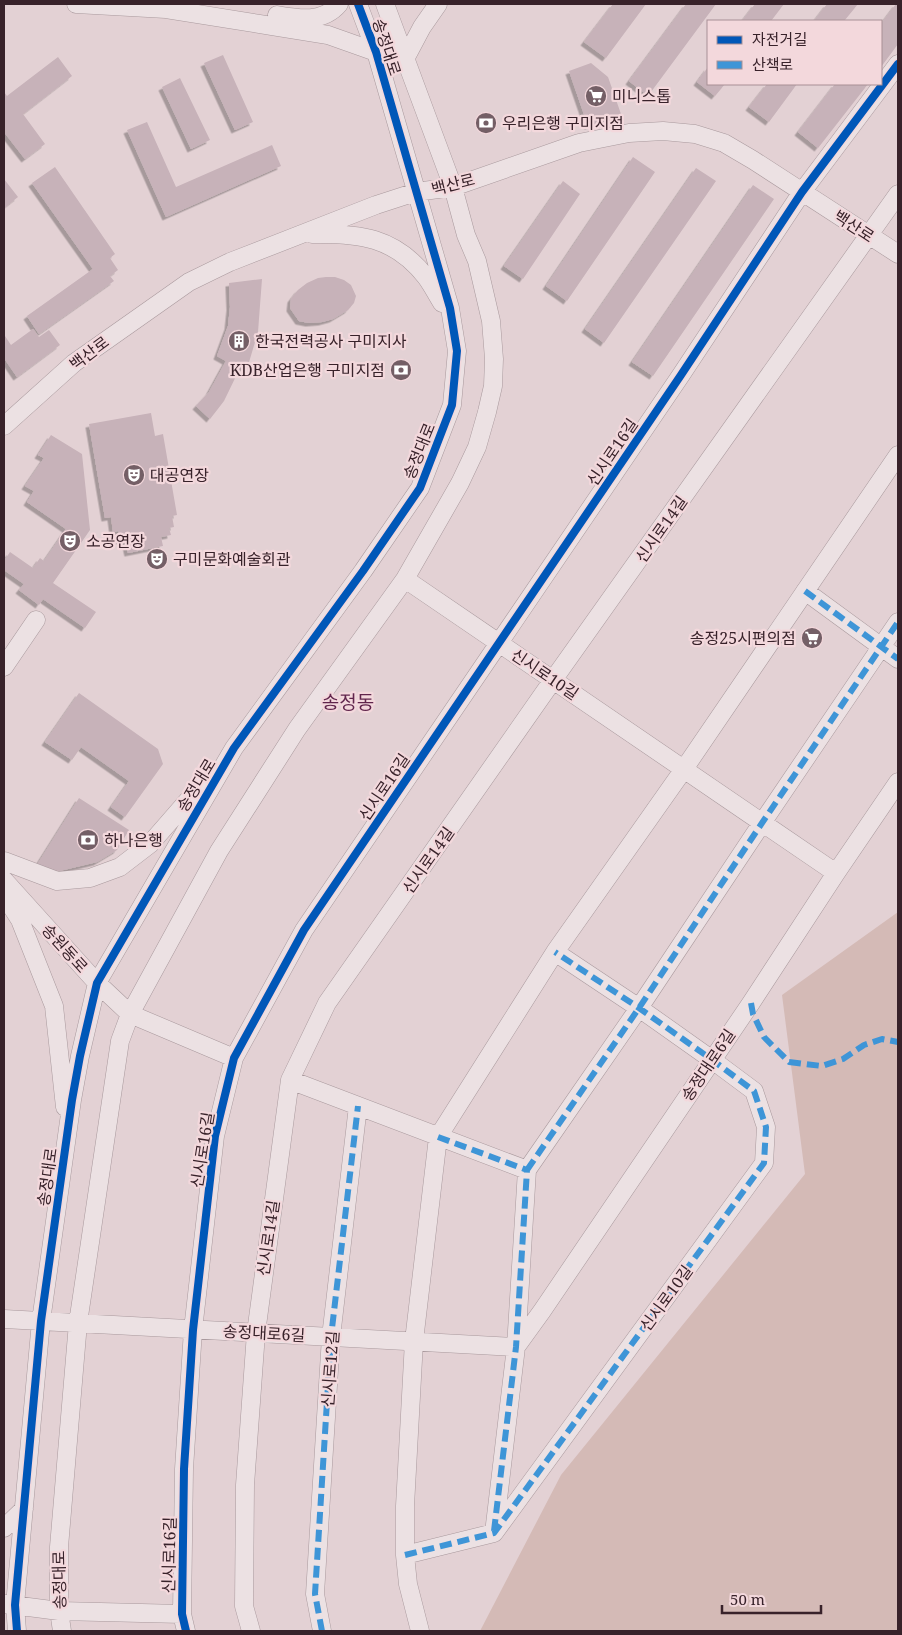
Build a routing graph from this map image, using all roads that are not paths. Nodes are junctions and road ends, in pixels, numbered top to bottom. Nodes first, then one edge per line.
1 (76, 4) edge
2 (209, 4) edge
3 (339, 4) edge
4 (358, 4) edge
5 (385, 4) edge
6 (438, 4) edge
7 (160, 6) edge
8 (376, 52) junction
9 (405, 59) junction
10 (898, 64) edge
11 (453, 187) junction
12 (416, 192) junction
13 (802, 192) junction
14 (898, 194) edge
15 (296, 235) junction
16 (869, 236) junction
17 (898, 254) edge
18 (452, 322) junction
19 (4, 426) edge
20 (898, 456) edge
21 (405, 579) junction
22 (805, 591) junction
23 (36, 620) dead end
24 (898, 622) edge
25 (498, 643) junction
26 (881, 647) junction
27 (898, 660) edge
28 (4, 667) edge
29 (553, 680) junction
30 (234, 748) junction
31 (684, 769) junction
32 (898, 782) edge
33 (762, 823) junction
34 (4, 861) edge
35 (836, 873) junction
36 (4, 880) edge
37 (4, 894) edge
38 (555, 952) junction
39 (96, 983) junction
40 (639, 1008) junction
41 (130, 1014) junction
42 (234, 1058) junction
43 (712, 1059) junction
44 (290, 1080) junction
45 (358, 1106) junction
46 (67, 1132) junction
47 (438, 1137) junction
48 (527, 1170) junction
49 (4, 1319) edge
50 (41, 1322) junction
51 (78, 1323) junction
52 (193, 1330) junction
53 (256, 1333) junction
54 (331, 1337) junction
55 (414, 1341) junction
56 (516, 1346) junction
57 (24, 1509) junction
58 (4, 1528) edge
59 (494, 1533) junction
60 (405, 1555) junction
61 (9, 1604) edge
62 (59, 1611) junction
63 (182, 1614) junction
64 (17, 1631) edge
65 (62, 1631) edge
66 (186, 1631) edge
67 (251, 1631) edge
68 (322, 1631) edge
69 (420, 1631) edge

1 - 7 street
2 - 3 street
4 - 8 street, 송정대로
5 - 9 street, 송정대로
6 - 9 street
7 - 8 street
8 - 12 street, 송정대로
9 - 11 street, 송정대로
10 - 13 street, 신시로16길
11 - 12 street, 백산로
11 - 13 street, 백산로
11 - 21 street, 송정대로
12 - 15 street, 백산로
12 - 18 street, 송정대로
13 - 16 street, 백산로
13 - 25 street, 신시로16길
14 - 16 street, 신시로14길
15 - 18 street
15 - 19 street, 백산로
16 - 17 street, 백산로
16 - 29 street, 신시로14길
18 - 30 street, 송정대로
20 - 22 street
21 - 25 street, 신시로10길
21 - 41 street, 송정대로
22 - 26 street
22 - 31 street
23 - 28 street
24 - 26 street
25 - 29 street, 신시로10길
25 - 42 street, 신시로16길
26 - 27 street
26 - 33 street
29 - 31 street, 신시로10길
29 - 44 street, 신시로14길
30 - 34 street
30 - 39 street, 송정대로
31 - 33 street, 신시로10길
31 - 38 street
32 - 35 street, 송정대로6길
33 - 35 street, 신시로10길
33 - 40 street
35 - 43 street, 송정대로6길
36 - 39 street, 송원동로
37 - 46 street
38 - 40 street, 신시로10길
38 - 47 street
39 - 41 street, 송원동로
39 - 46 street, 송정대로
40 - 43 street, 신시로10길
40 - 48 street
41 - 42 street
41 - 51 street, 송정대로
42 - 52 street, 신시로16길
43 - 56 street, 송정대로6길
43 - 59 street, 신시로10길
44 - 45 street
44 - 53 street, 신시로14길
45 - 47 street
45 - 54 street, 신시로12길
46 - 50 street, 송정대로
47 - 48 street
47 - 55 street
48 - 56 street, 송정대로6길
49 - 50 street, 송정대로6길
50 - 51 street, 송정대로6길
50 - 57 street, 송정대로
51 - 52 street, 송정대로6길
51 - 62 street, 송정대로
52 - 53 street, 송정대로6길
52 - 63 street, 신시로16길
53 - 54 street, 송정대로6길
53 - 67 street, 신시로14길
54 - 55 street, 송정대로6길
54 - 68 street, 신시로12길
55 - 56 street, 송정대로6길
55 - 60 street
56 - 59 street, 송정대로6길
57 - 58 street
57 - 61 street, 송정대로
59 - 60 street
60 - 69 street
61 - 62 street, 신시로16길
61 - 64 street, 송정대로
62 - 63 street, 신시로16길
62 - 65 street, 송정대로
63 - 66 street, 신시로16길

